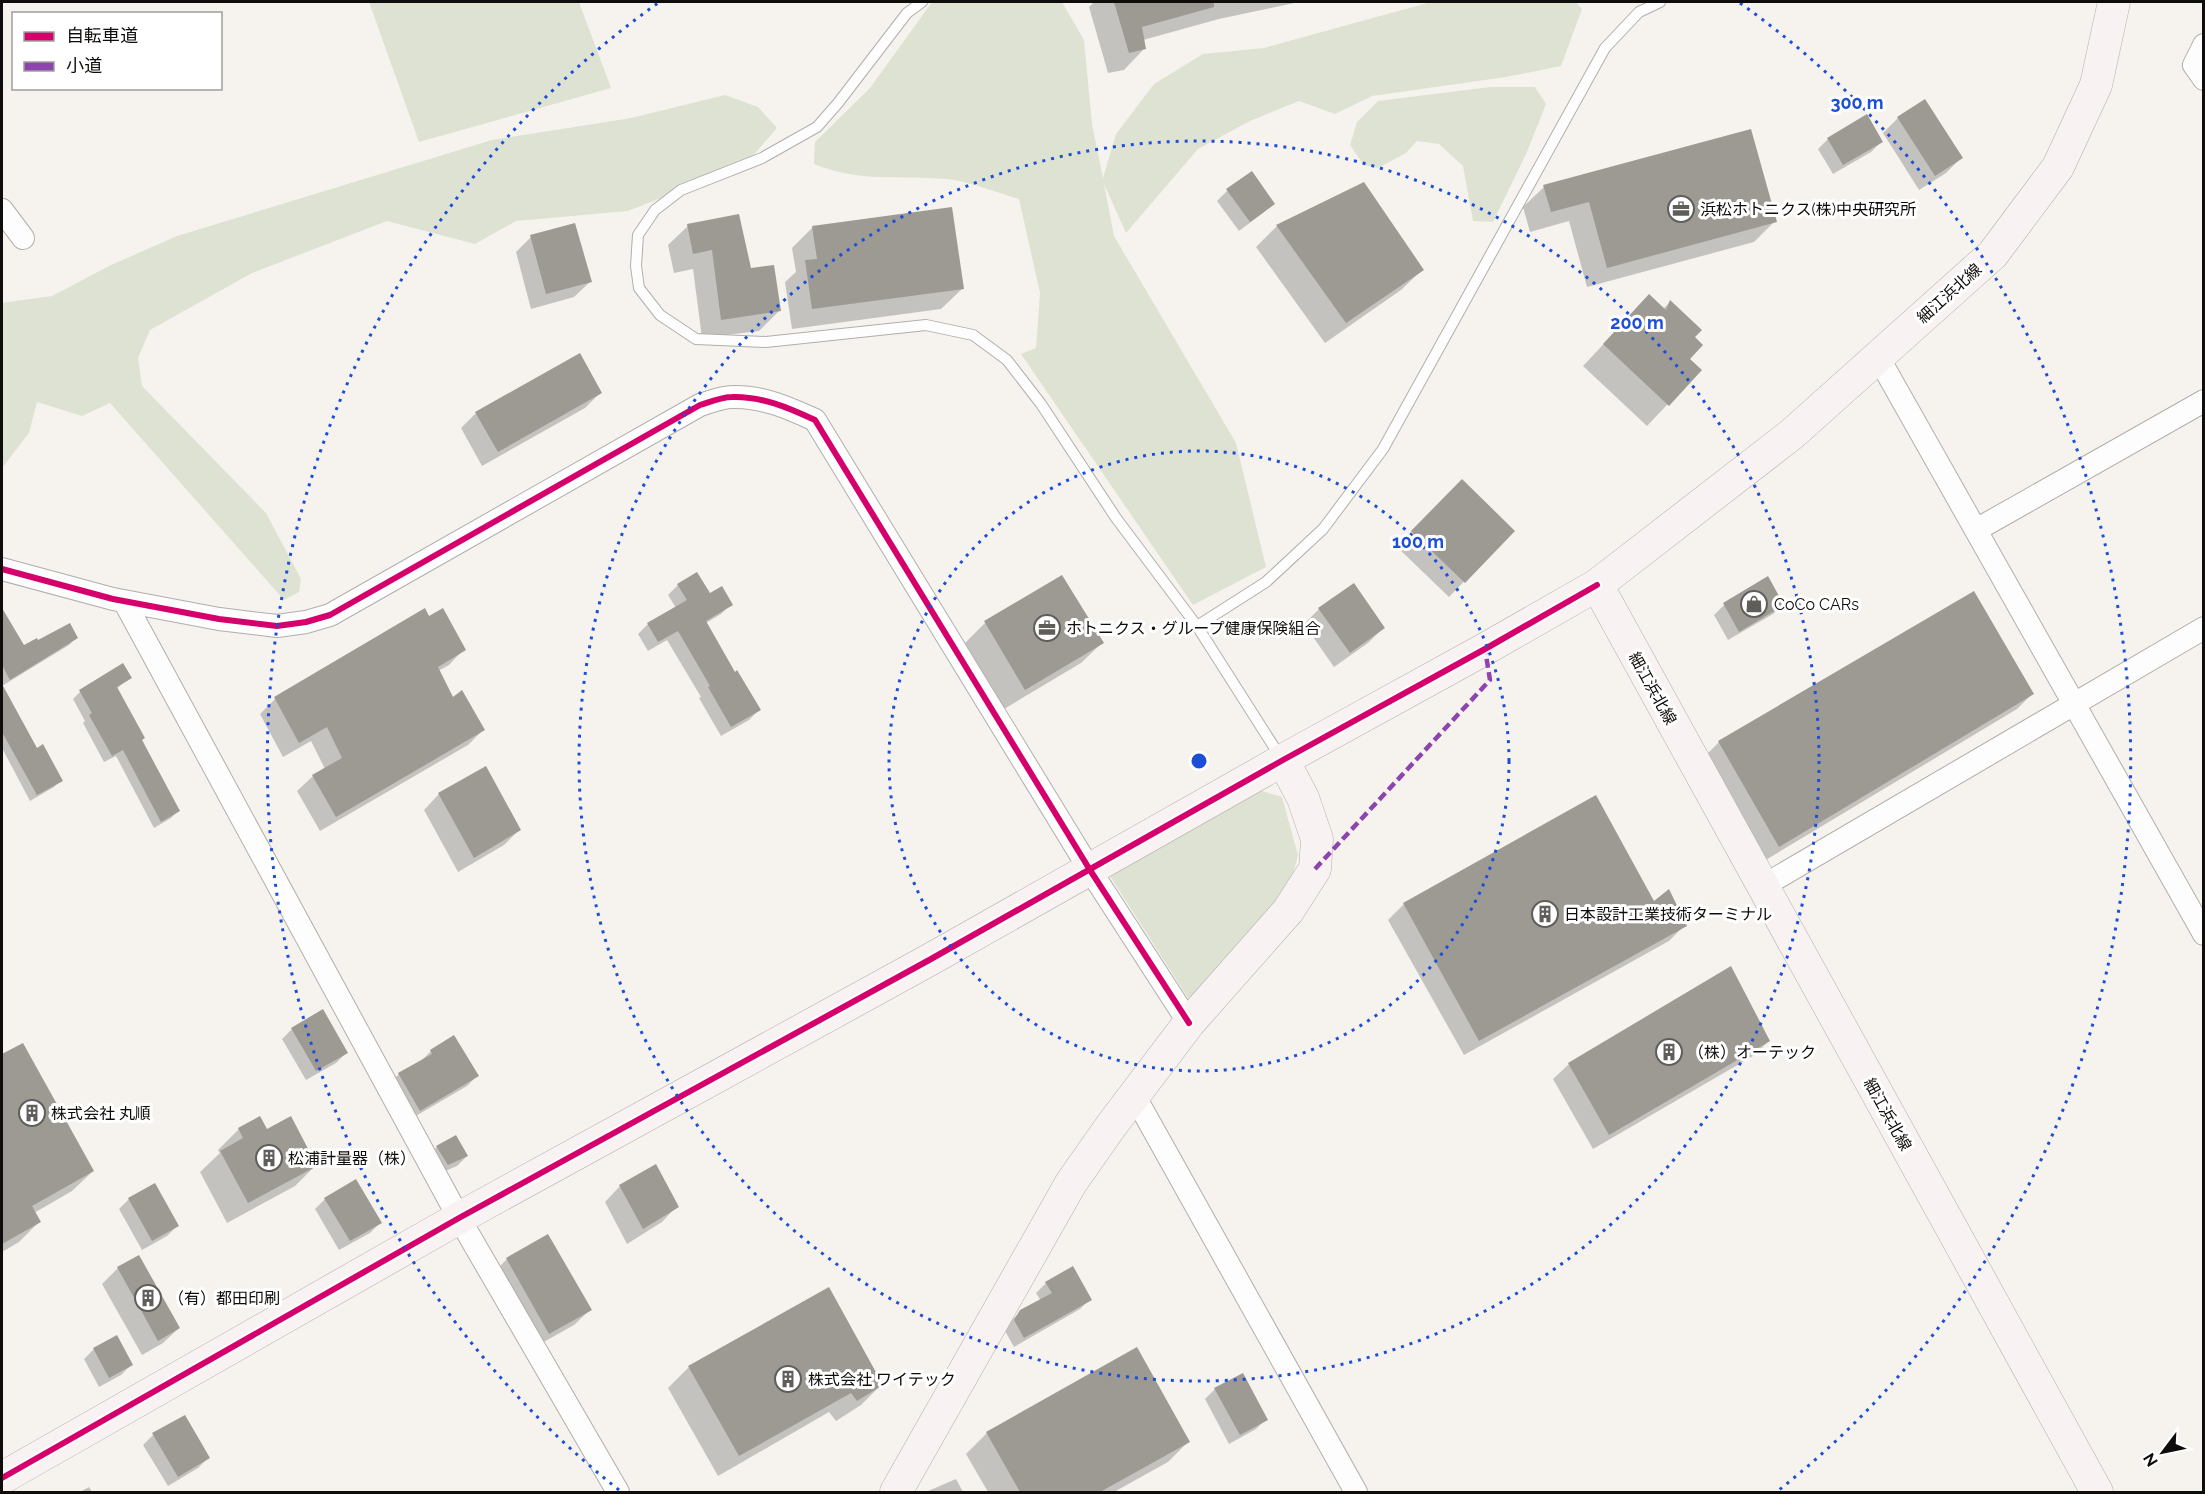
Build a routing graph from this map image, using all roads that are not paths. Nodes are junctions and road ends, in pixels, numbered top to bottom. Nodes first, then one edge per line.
1 (922, 2) edge
2 (1660, 2) edge
3 (2114, 2) edge
4 (2204, 45) edge
5 (2204, 79) edge
6 (2, 210) edge
7 (23, 238) dead end
8 (1878, 357) junction
9 (2204, 401) edge
10 (1976, 530) junction
11 (2, 569) edge
12 (1597, 585) junction
13 (124, 601) junction
14 (1197, 626) junction
15 (2204, 628) edge
16 (2073, 703) junction
17 (1283, 760) junction
18 (1090, 870) junction
19 (1763, 886) junction
20 (2204, 934) edge
21 (1189, 1023) junction
22 (1134, 1095) junction
23 (459, 1218) junction
24 (2, 1478) edge
25 (618, 1492) edge
26 (896, 1492) edge
27 (1356, 1492) edge
28 (2097, 1492) edge

1 - 14 lane
2 - 14 lane
3 - 8 street, 細江浜北線
4 - 5 street
6 - 7 street
8 - 10 street
8 - 12 street, 細江浜北線
9 - 10 street
10 - 16 street
11 - 13 street
12 - 17 street
12 - 19 street, 細江浜北線
13 - 18 street
13 - 23 street
14 - 17 lane
15 - 16 street
16 - 19 street
16 - 20 street
17 - 18 street
17 - 21 street
18 - 21 street
18 - 23 street
19 - 28 street, 細江浜北線
21 - 22 street
22 - 26 street
22 - 27 street
23 - 24 street
23 - 25 street

